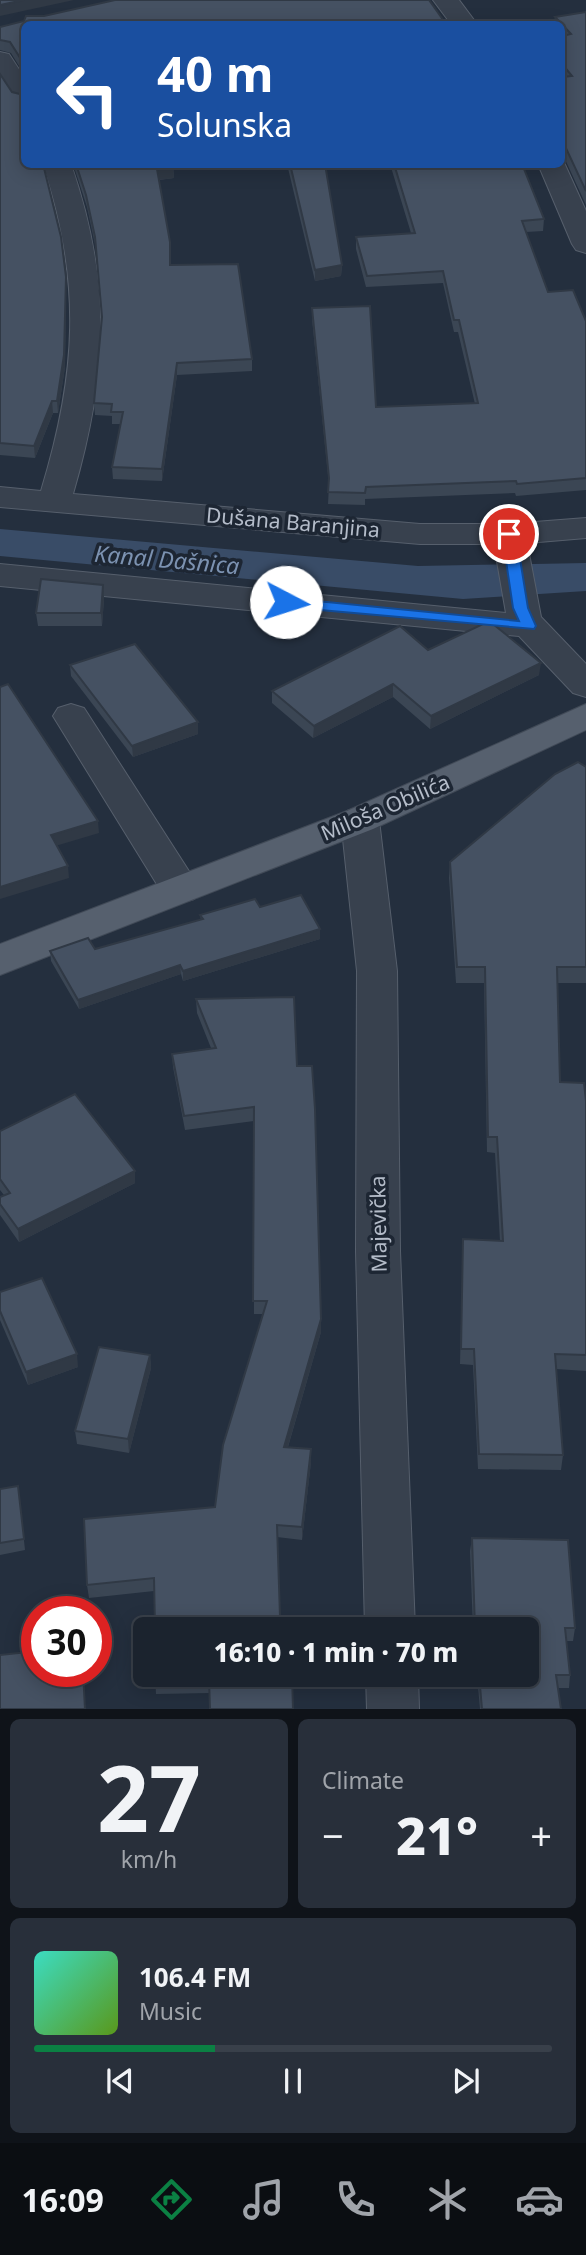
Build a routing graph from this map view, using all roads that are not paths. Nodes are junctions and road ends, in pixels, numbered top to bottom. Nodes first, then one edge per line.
1 (446, 0) edge
2 (462, 21) edge
3 (0, 60) edge
4 (21, 92) edge
5 (58, 168) edge
6 (553, 168) edge
7 (586, 244) edge
8 (0, 497) edge
9 (54, 502) junction
10 (586, 528) edge
11 (509, 541) junction
12 (0, 575) edge
13 (525, 617) junction
14 (586, 685) edge
15 (71, 716) dead end
16 (586, 716) edge
17 (360, 820) junction
18 (180, 889) junction
19 (0, 960) edge
20 (390, 1617) edge
21 (392, 1687) edge
22 (393, 1709) edge

1 - 2 street
3 - 4 street
5 - 9 street
6 - 7 street
8 - 9 street, Dušana Baranjina
9 - 11 street, Dušana Baranjina
10 - 11 street, Dušana Baranjina
11 - 13 street
12 - 13 street
13 - 14 street
15 - 18 street
16 - 17 main road, Miloša Obilića
17 - 18 main road, Miloša Obilića
17 - 20 street, Majevička
18 - 19 main road, Miloša Obilića
21 - 22 street

